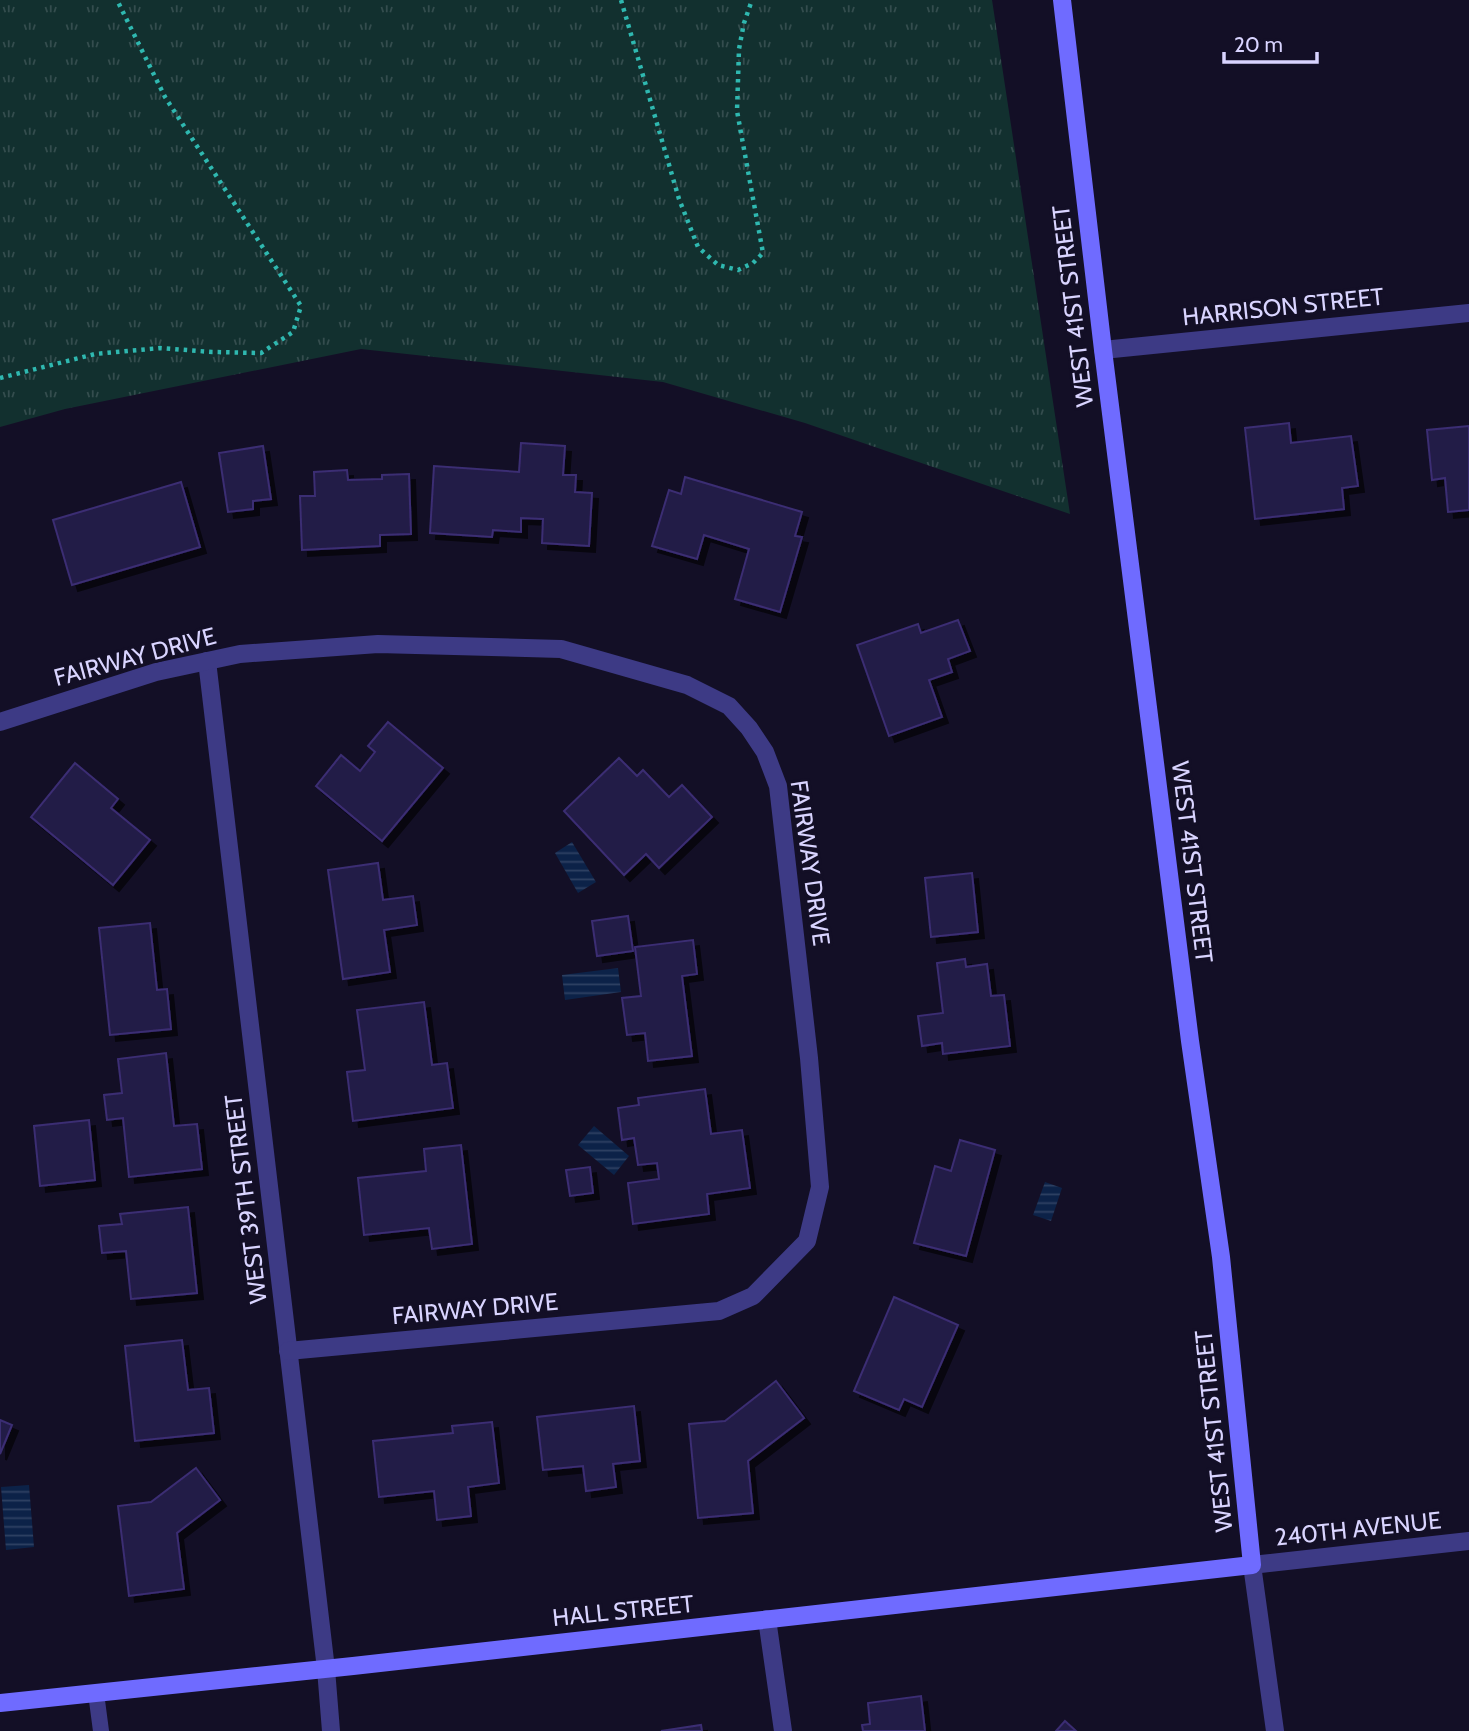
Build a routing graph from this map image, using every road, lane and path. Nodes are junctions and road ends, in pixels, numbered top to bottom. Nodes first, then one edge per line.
1 (117, 0) edge
2 (621, 0) edge
3 (752, 0) edge
4 (1062, 0) edge
5 (1469, 313) edge
6 (1102, 350) junction
7 (0, 378) edge
8 (207, 661) junction
9 (0, 722) edge
10 (288, 1351) junction
11 (1469, 1542) edge
12 (1252, 1565) junction
13 (767, 1619) junction
14 (326, 1669) junction
15 (96, 1693) junction
16 (0, 1703) edge
17 (101, 1731) edge
18 (331, 1731) edge
19 (783, 1731) edge
20 (1275, 1731) edge

1 - 7 path
2 - 3 path
4 - 6 street, WEST 41ST STREET
5 - 6 street, HARRISON STREET
6 - 12 street, WEST 41ST STREET
8 - 9 street, FAIRWAY DRIVE
8 - 10 street, WEST 39TH STREET
8 - 10 street, FAIRWAY DRIVE
10 - 14 street, WEST 39TH STREET
11 - 12 street, 240TH AVENUE
12 - 13 street, HALL STREET
12 - 20 street, WEST 41ST STREET
13 - 14 street, HALL STREET
13 - 19 street
14 - 15 street, HALL STREET
14 - 18 street, WEST 39TH STREET
15 - 16 street, HALL STREET
15 - 17 lane

